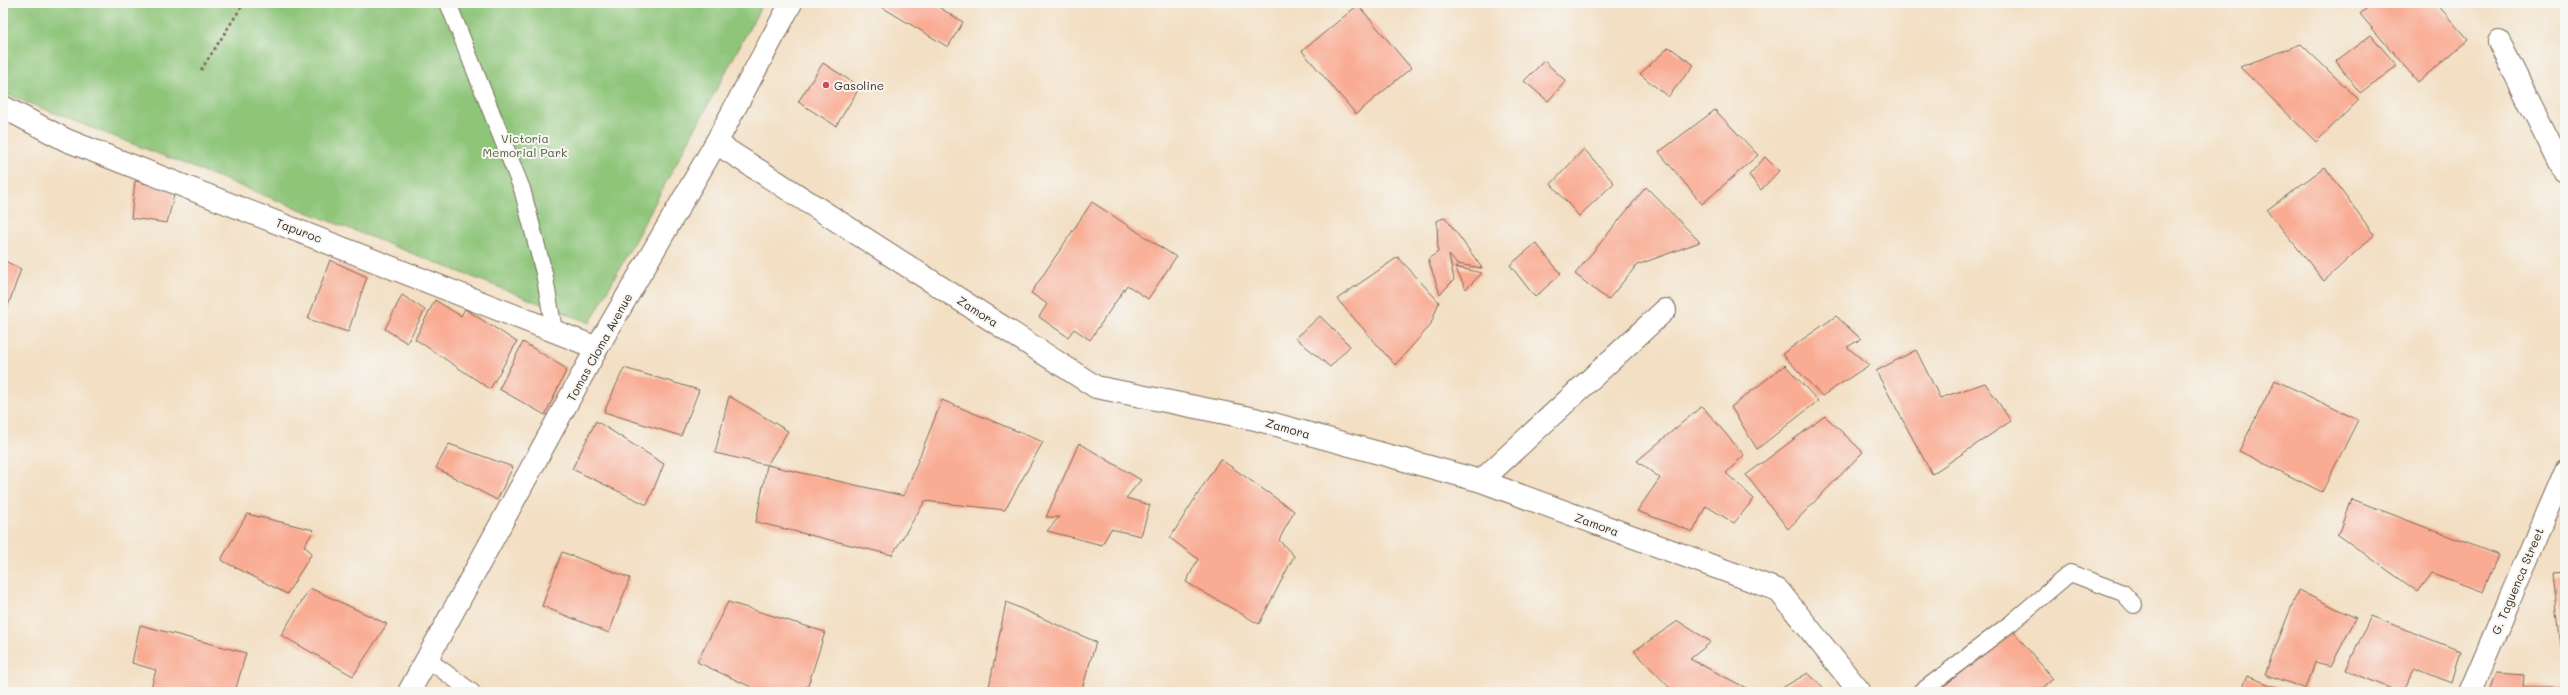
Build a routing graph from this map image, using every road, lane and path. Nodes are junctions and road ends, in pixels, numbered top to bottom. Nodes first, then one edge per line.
1 (244, 3) edge
2 (448, 3) edge
3 (791, 3) edge
4 (2499, 42) dead end
5 (201, 70) dead end
6 (3, 107) edge
7 (716, 143) junction
8 (2565, 173) edge
9 (1665, 310) dead end
10 (554, 330) junction
11 (597, 348) junction
12 (2565, 470) edge
13 (1481, 481) junction
14 (2134, 605) dead end
15 (427, 659) junction
16 (409, 692) edge
17 (472, 692) edge
18 (1860, 692) edge
19 (1921, 692) edge
20 (2470, 692) edge

1 - 5 path
2 - 10 lane
3 - 7 street, Tomas Cloma Avenue
4 - 8 street
6 - 10 street, Tapuroc
7 - 11 street, Tomas Cloma Avenue
7 - 13 street, Zamora
9 - 13 street
10 - 11 street, Tapuroc
11 - 15 street, Tomas Cloma Avenue
12 - 20 street, G. Taguenca Street
13 - 18 street, Zamora
14 - 19 lane
15 - 16 street, Tomas Cloma Avenue
15 - 17 lane

